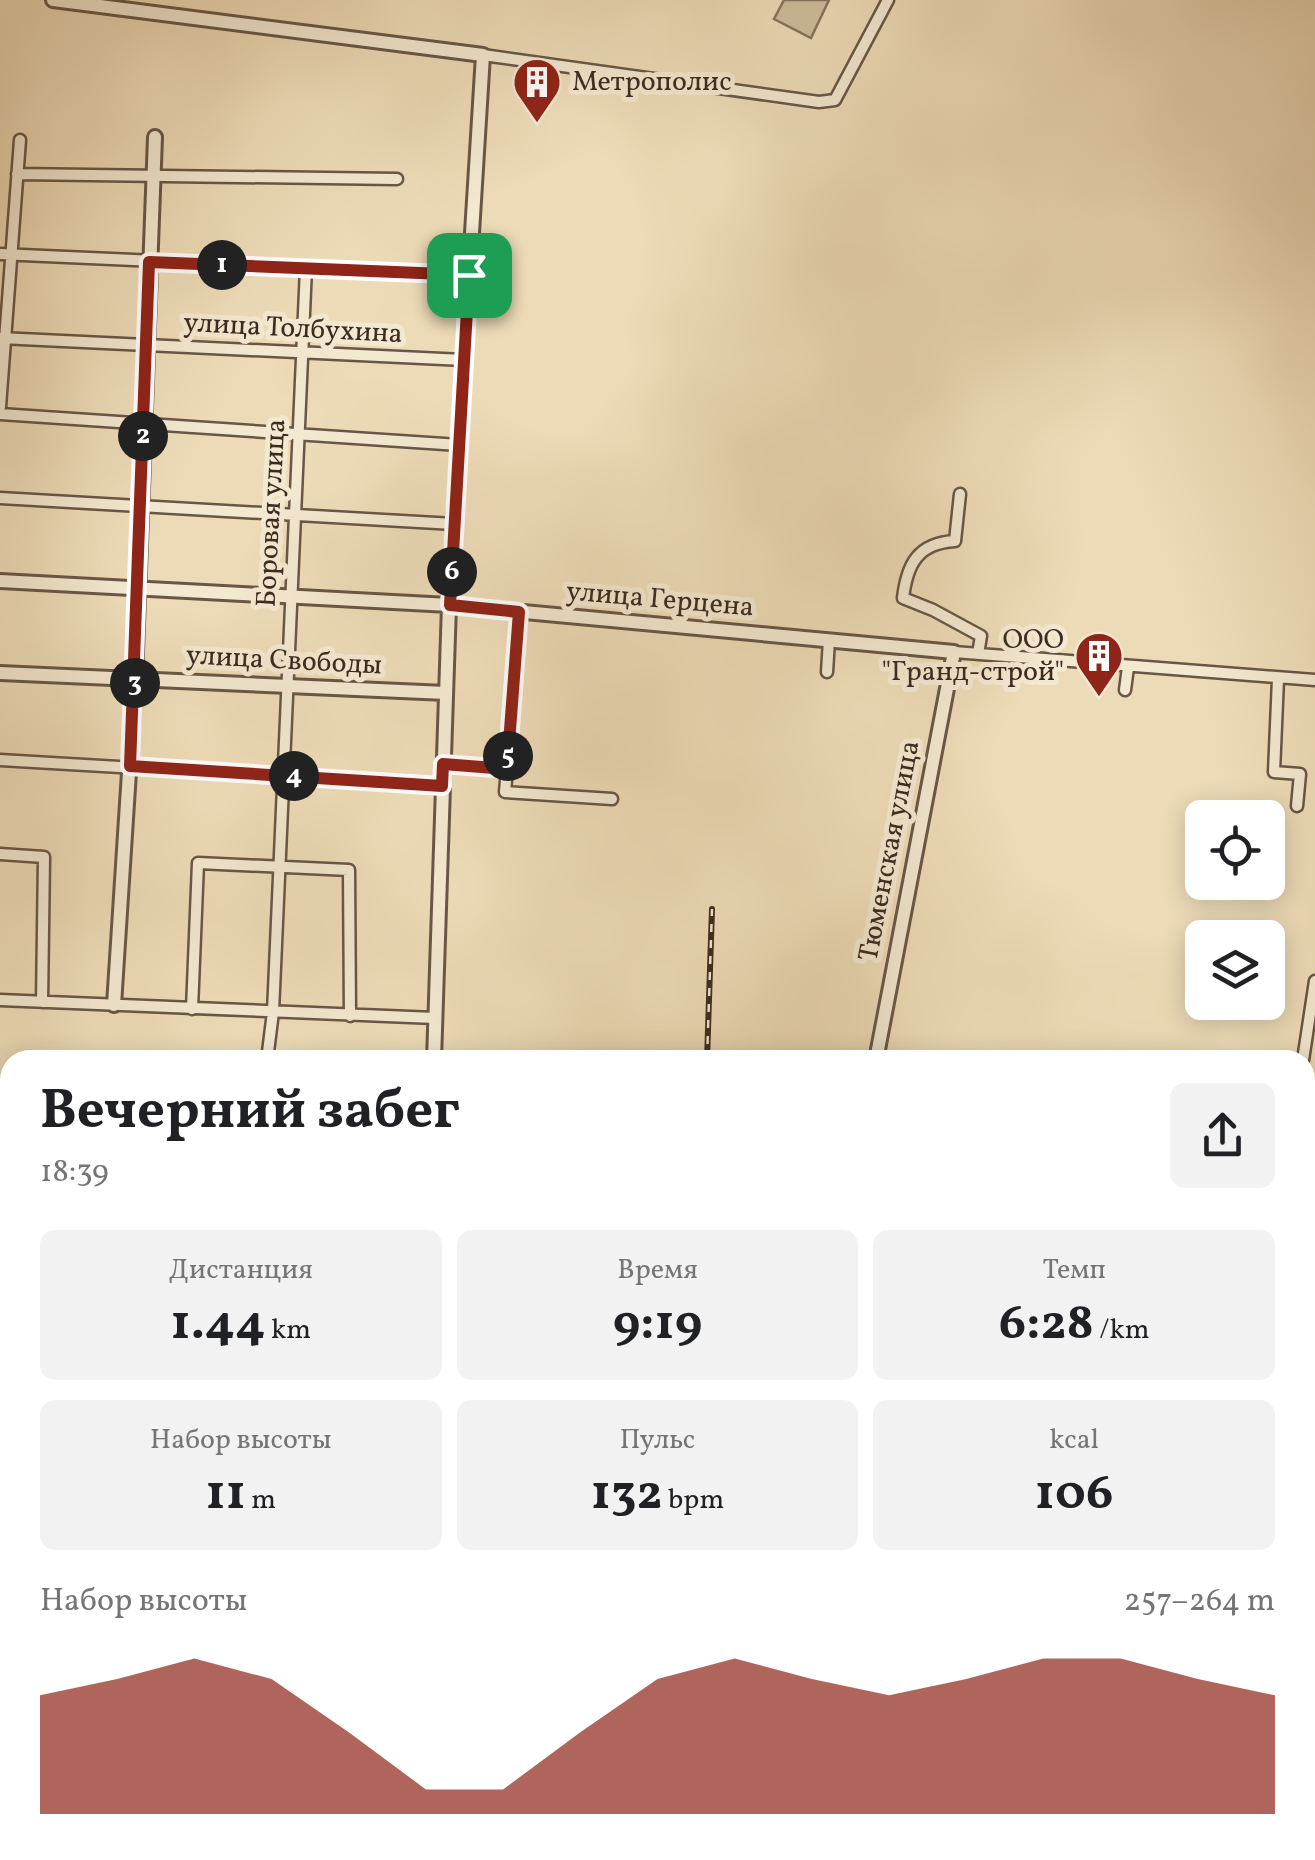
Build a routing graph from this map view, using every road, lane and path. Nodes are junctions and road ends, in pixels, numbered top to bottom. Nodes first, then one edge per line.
1 (54, 0) edge
2 (888, 0) edge
3 (151, 7) edge
4 (483, 55) junction
5 (155, 137) dead end
6 (20, 140) dead end
7 (17, 174) junction
8 (154, 176) junction
9 (398, 179) dead end
10 (6, 255) edge
11 (149, 262) junction
12 (306, 268) junction
13 (469, 275) junction
14 (2, 339) edge
15 (146, 345) junction
16 (302, 352) junction
17 (464, 360) junction
18 (0, 406) edge
19 (0, 414) edge
20 (144, 422) junction
21 (298, 436) junction
22 (459, 444) junction
23 (960, 494) dead end
24 (0, 498) edge
25 (140, 508) junction
26 (294, 517) junction
27 (454, 524) junction
28 (0, 581) edge
29 (138, 587) junction
30 (290, 594) junction
31 (450, 605) junction
32 (519, 612) junction
33 (830, 640) junction
34 (954, 652) junction
35 (978, 654) junction
36 (1128, 666) junction
37 (826, 672) dead end
38 (0, 673) edge
39 (1278, 678) junction
40 (135, 679) junction
41 (1315, 680) edge
42 (289, 686) junction
43 (1125, 690) dead end
44 (446, 693) junction
45 (0, 760) edge
46 (443, 764) junction
47 (130, 766) junction
48 (507, 769) junction
49 (284, 775) junction
50 (442, 786) junction
51 (612, 799) dead end
52 (1297, 806) dead end
53 (0, 854) edge
54 (280, 866) junction
55 (1315, 981) edge
56 (0, 1000) edge
57 (42, 1002) junction
58 (114, 1005) junction
59 (192, 1009) junction
60 (273, 1012) junction
61 (350, 1016) junction
62 (435, 1018) junction
63 (268, 1050) edge
64 (434, 1050) edge
65 (878, 1050) edge
66 (1305, 1050) edge

1 - 3 street
2 - 4 street
3 - 4 street
4 - 13 street
5 - 8 street
6 - 7 street
7 - 8 street
7 - 10 street
8 - 9 street
8 - 11 street
10 - 11 street
10 - 14 street
11 - 12 street
11 - 15 street
12 - 13 street
12 - 16 street, Боровая улица
13 - 17 street
14 - 15 street, улица Толбухина
14 - 18 street
15 - 16 street, улица Толбухина
15 - 20 street
16 - 17 street, улица Толбухина
16 - 21 street, Боровая улица
17 - 22 street
19 - 20 street
20 - 21 street
20 - 25 street
21 - 22 street
21 - 26 street, Боровая улица
22 - 27 street
23 - 35 street
24 - 25 street
25 - 26 street
25 - 29 street
26 - 27 street
26 - 30 street, Боровая улица
27 - 31 street
28 - 29 street, улица Герцена
29 - 30 street, улица Герцена
29 - 40 street
30 - 31 street, улица Герцена
30 - 42 street, Боровая улица
31 - 32 street, улица Герцена
31 - 44 street
32 - 33 street, улица Герцена
32 - 48 street
33 - 34 street, улица Герцена
33 - 37 street
34 - 35 street, улица Герцена
34 - 65 street, Тюменская улица
35 - 36 street, улица Герцена
36 - 39 street, улица Герцена
36 - 43 street
38 - 40 street, улица Свободы
39 - 41 street, улица Герцена
39 - 52 street
40 - 42 street, улица Свободы
40 - 47 street
42 - 44 street, улица Свободы
42 - 49 street, Боровая улица
44 - 46 street
45 - 47 street
46 - 48 street
46 - 50 street
47 - 49 street
47 - 58 street
48 - 51 street
49 - 50 street
49 - 54 street, Боровая улица
50 - 62 street
53 - 57 street
54 - 59 street
54 - 60 street, Боровая улица
54 - 61 street
55 - 66 street
56 - 57 street
57 - 58 street
58 - 59 street
59 - 60 street
60 - 61 street
60 - 63 street, Боровая улица
61 - 62 street
62 - 64 street

